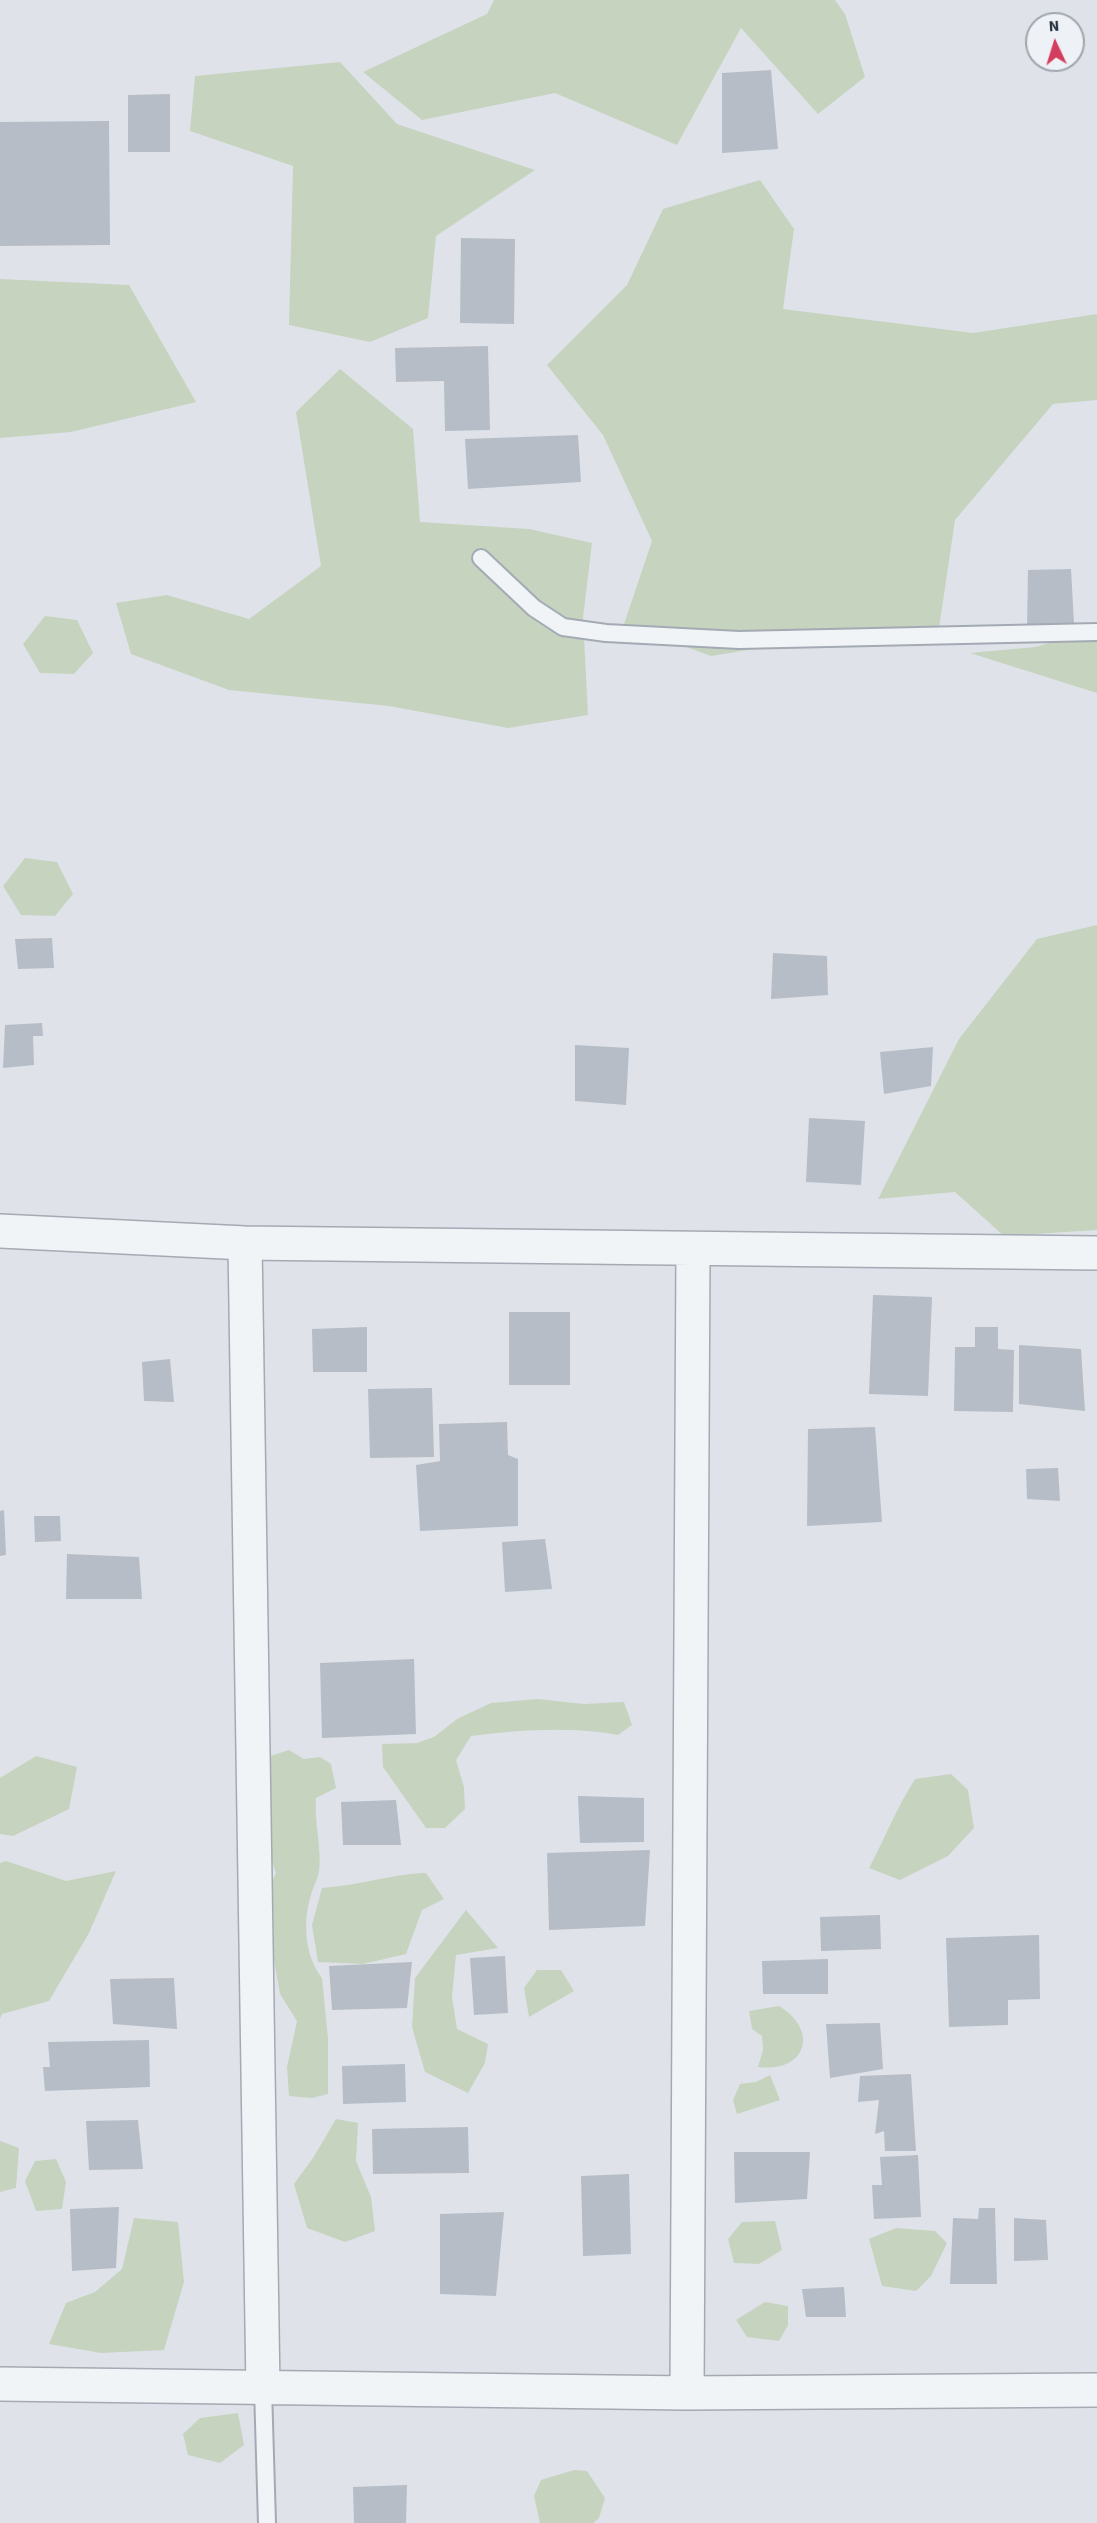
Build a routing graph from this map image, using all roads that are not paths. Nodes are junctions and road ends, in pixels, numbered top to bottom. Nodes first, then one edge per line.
1 (481, 558) dead end
2 (1097, 632) edge
3 (0, 1231) edge
4 (245, 1243) junction
5 (693, 1250) junction
6 (1097, 1253) edge
7 (0, 2384) edge
8 (263, 2389) junction
9 (1097, 2390) edge
10 (687, 2393) junction
11 (267, 2523) edge

1 - 2 lane
3 - 4 street
4 - 5 street
4 - 8 street
5 - 6 street
5 - 10 street
7 - 8 street
8 - 10 street
8 - 11 lane
9 - 10 street

